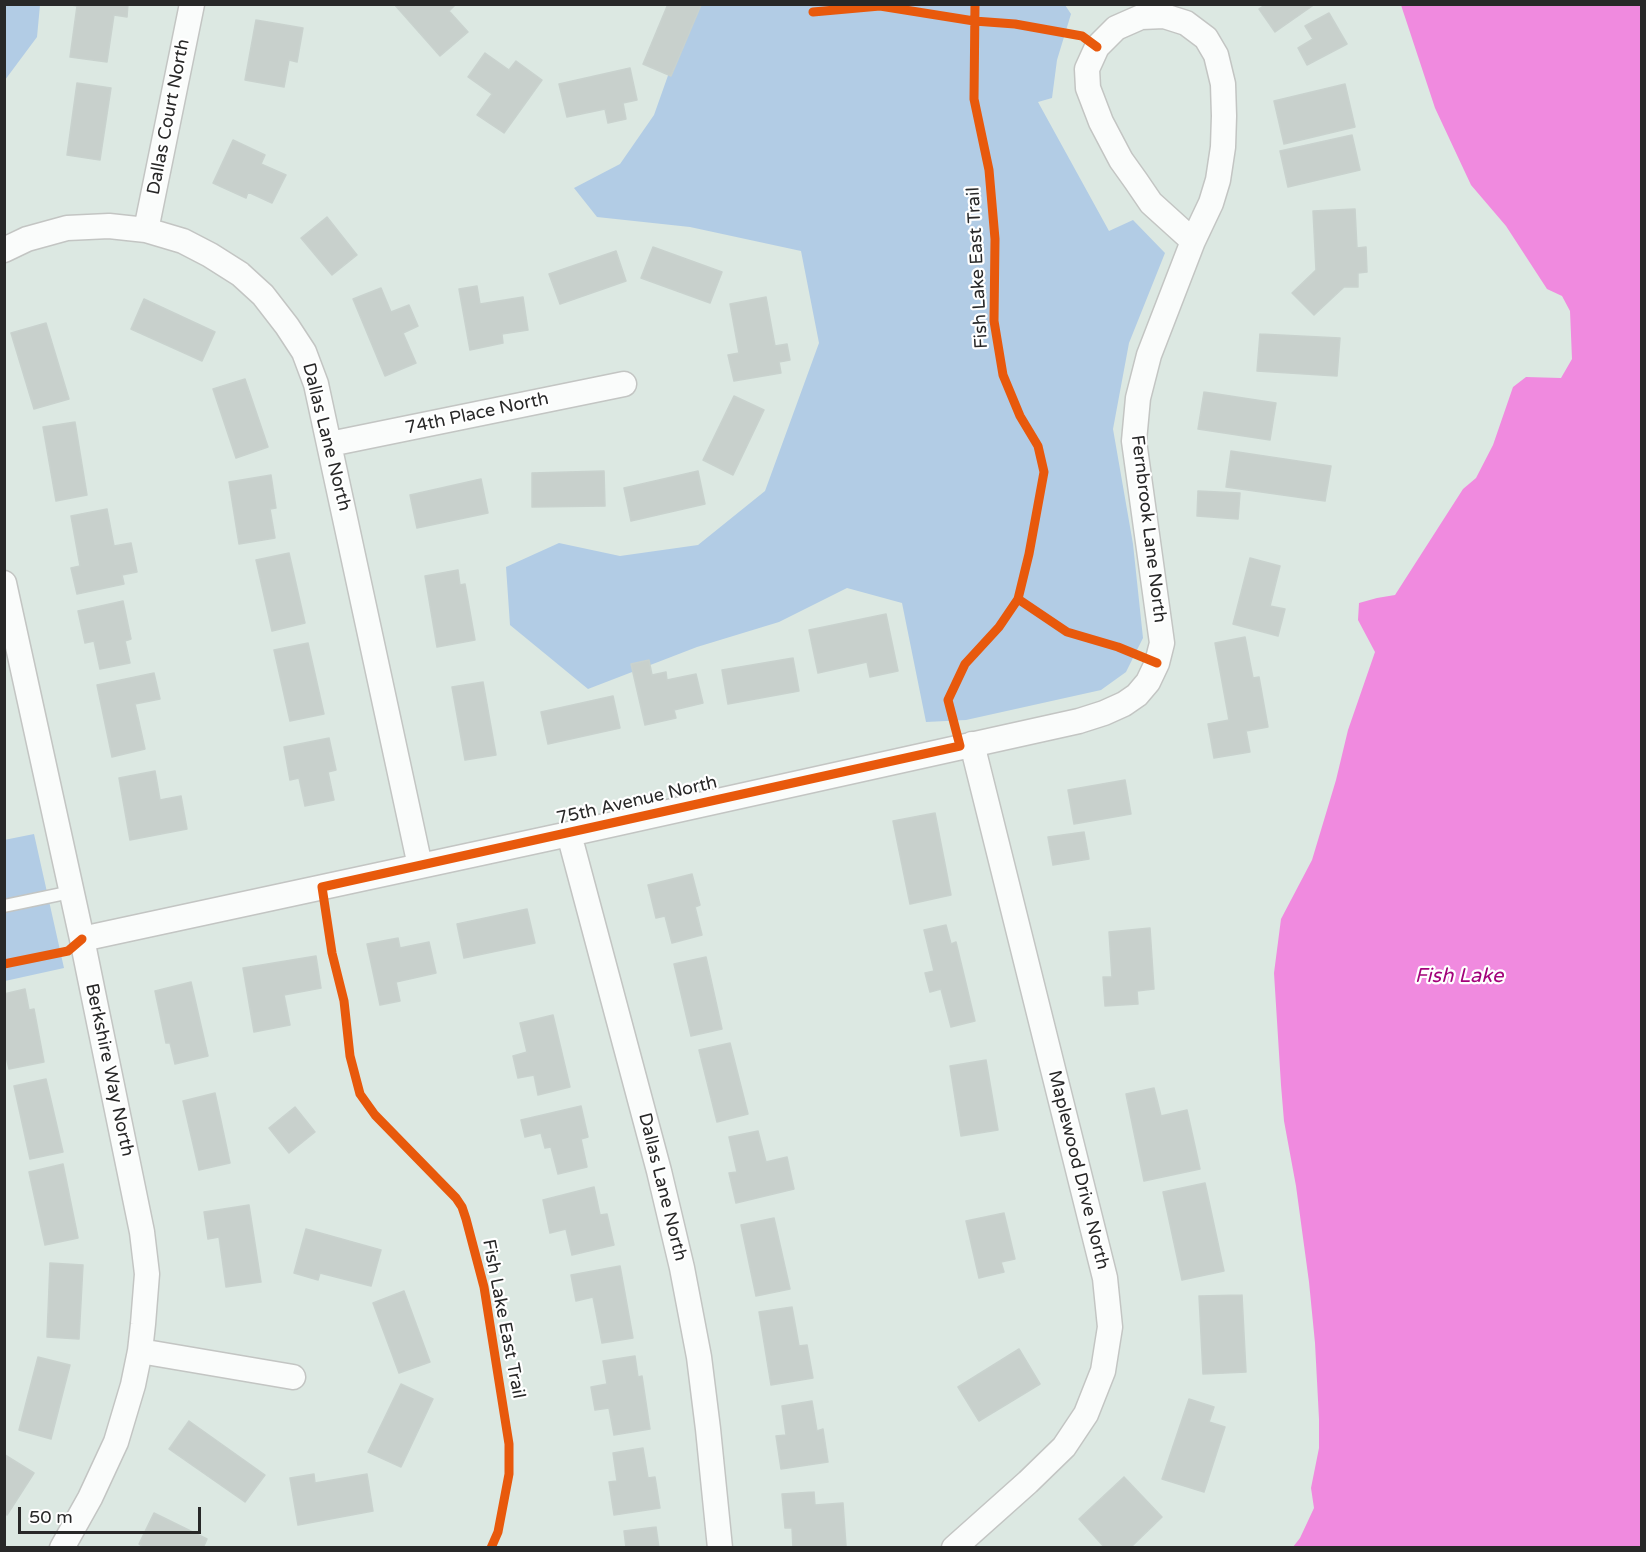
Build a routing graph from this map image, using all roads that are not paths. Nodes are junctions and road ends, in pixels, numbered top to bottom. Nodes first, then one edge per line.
1 (192, 4) edge
2 (146, 230) junction
3 (1193, 241) junction
4 (4, 250) edge
5 (624, 384) dead end
6 (330, 444) junction
7 (4, 583) edge
8 (1148, 682) joint
9 (972, 744) junction
10 (569, 834) junction
11 (420, 866) junction
12 (71, 892) junction
13 (4, 906) edge
14 (82, 939) junction
15 (140, 1351) junction
16 (293, 1377) dead end
17 (62, 1548) edge
18 (720, 1548) edge
19 (954, 1548) edge

1 - 2 street, Dallas Court North
2 - 4 street, Dallas Lane North
2 - 6 street, Dallas Lane North
3 - 3 street, Fernbrook Lane North
3 - 8 street, Fernbrook Lane North
5 - 6 street, 74th Place North
6 - 11 street, Dallas Lane North
7 - 12 street, Berkshire Way North
8 - 9 street, 75th Avenue North
9 - 10 street, 75th Avenue North
9 - 19 street, Maplewood Drive North
10 - 11 street, 75th Avenue North
10 - 18 street, Dallas Lane North
11 - 14 street, 75th Avenue North
12 - 13 lane
12 - 14 street, Berkshire Way North
14 - 15 street, Berkshire Way North
15 - 16 street
15 - 17 street, Berkshire Way North

